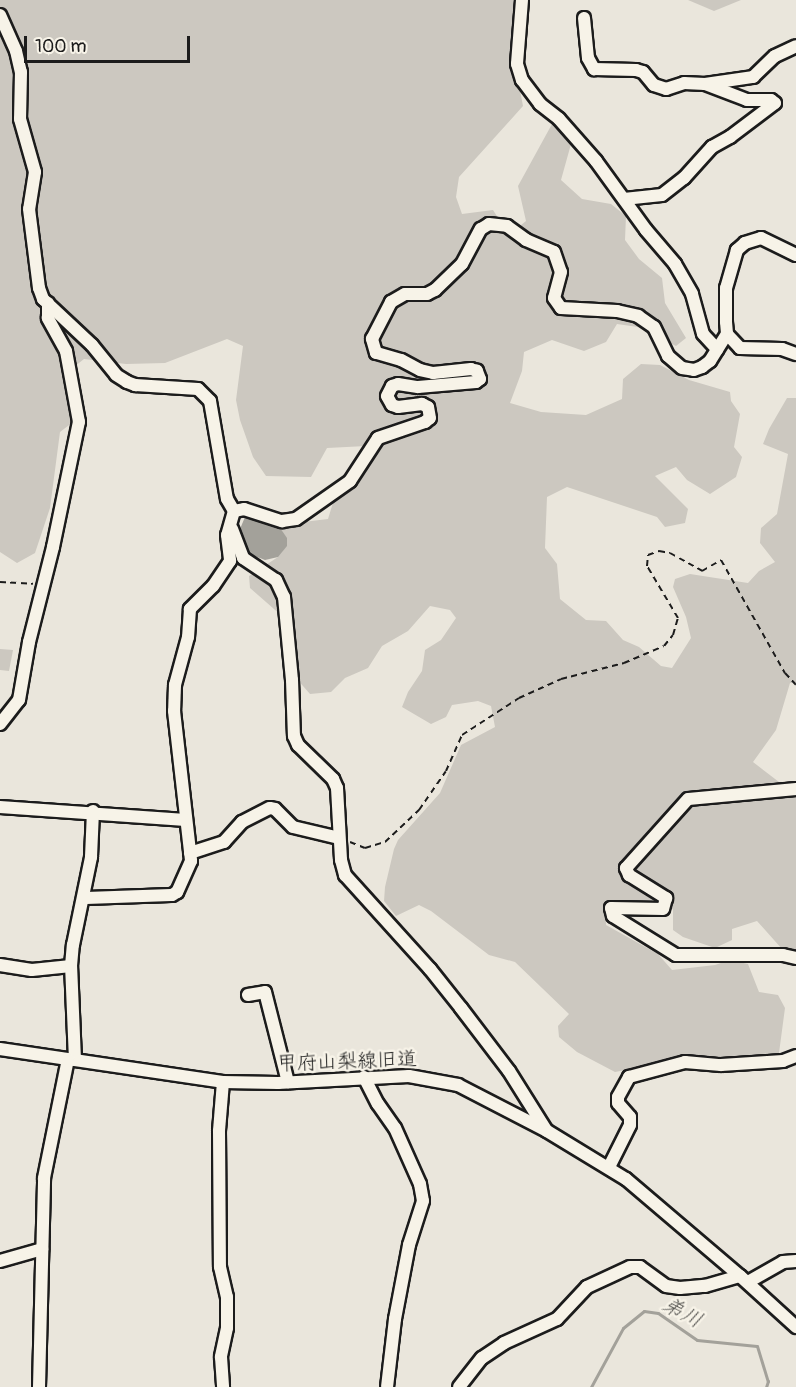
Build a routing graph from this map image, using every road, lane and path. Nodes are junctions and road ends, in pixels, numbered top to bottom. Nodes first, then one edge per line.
1 (522, 0) edge
2 (0, 15) edge
3 (584, 18) dead end
4 (796, 46) edge
5 (705, 84) junction
6 (624, 199) junction
7 (796, 255) edge
8 (48, 303) junction
9 (728, 334) junction
10 (717, 349) junction
11 (796, 354) edge
12 (234, 511) junction
13 (231, 525) junction
14 (230, 561) junction
15 (253, 565) junction
16 (0, 582) edge
17 (42, 587) junction
18 (796, 685) edge
19 (0, 724) edge
20 (796, 789) edge
21 (0, 807) edge
22 (93, 811) junction
23 (186, 820) junction
24 (339, 838) junction
25 (190, 854) junction
26 (85, 898) junction
27 (796, 958) edge
28 (0, 965) edge
29 (71, 966) junction
30 (248, 995) dead end
31 (0, 1049) edge
32 (796, 1056) edge
33 (71, 1060) junction
34 (364, 1077) junction
35 (223, 1082) junction
36 (288, 1082) junction
37 (547, 1131) junction
38 (609, 1167) junction
39 (42, 1249) junction
40 (0, 1261) edge
41 (796, 1261) edge
42 (744, 1279) junction
43 (796, 1327) edge
44 (39, 1387) edge
45 (223, 1387) edge
46 (387, 1387) edge
47 (459, 1387) edge

1 - 6 street
2 - 8 street
3 - 5 street
4 - 5 street
5 - 6 street
6 - 10 street
7 - 9 street
8 - 12 street
8 - 17 street
9 - 10 street
9 - 11 street
10 - 12 street
12 - 13 street
13 - 14 street
13 - 15 street
14 - 15 street
14 - 23 street
15 - 24 street
16 - 17 path
17 - 19 street
18 - 24 path
20 - 27 street
21 - 22 street
22 - 23 street
22 - 26 street
23 - 25 street
24 - 25 street
24 - 37 street
25 - 26 street
26 - 29 street
28 - 29 street
29 - 33 street
30 - 36 street
31 - 33 street, 甲府山梨線旧道
32 - 38 street
33 - 35 street, 甲府山梨線旧道
33 - 39 street
34 - 36 street, 甲府山梨線旧道
34 - 37 street, 甲府山梨線旧道
34 - 46 street
35 - 36 street, 甲府山梨線旧道
35 - 45 street
37 - 38 street, 甲府山梨線旧道
38 - 42 street, 甲府山梨線旧道
39 - 40 street
39 - 44 street
41 - 42 street
42 - 43 street, 甲府山梨線旧道
42 - 47 street

